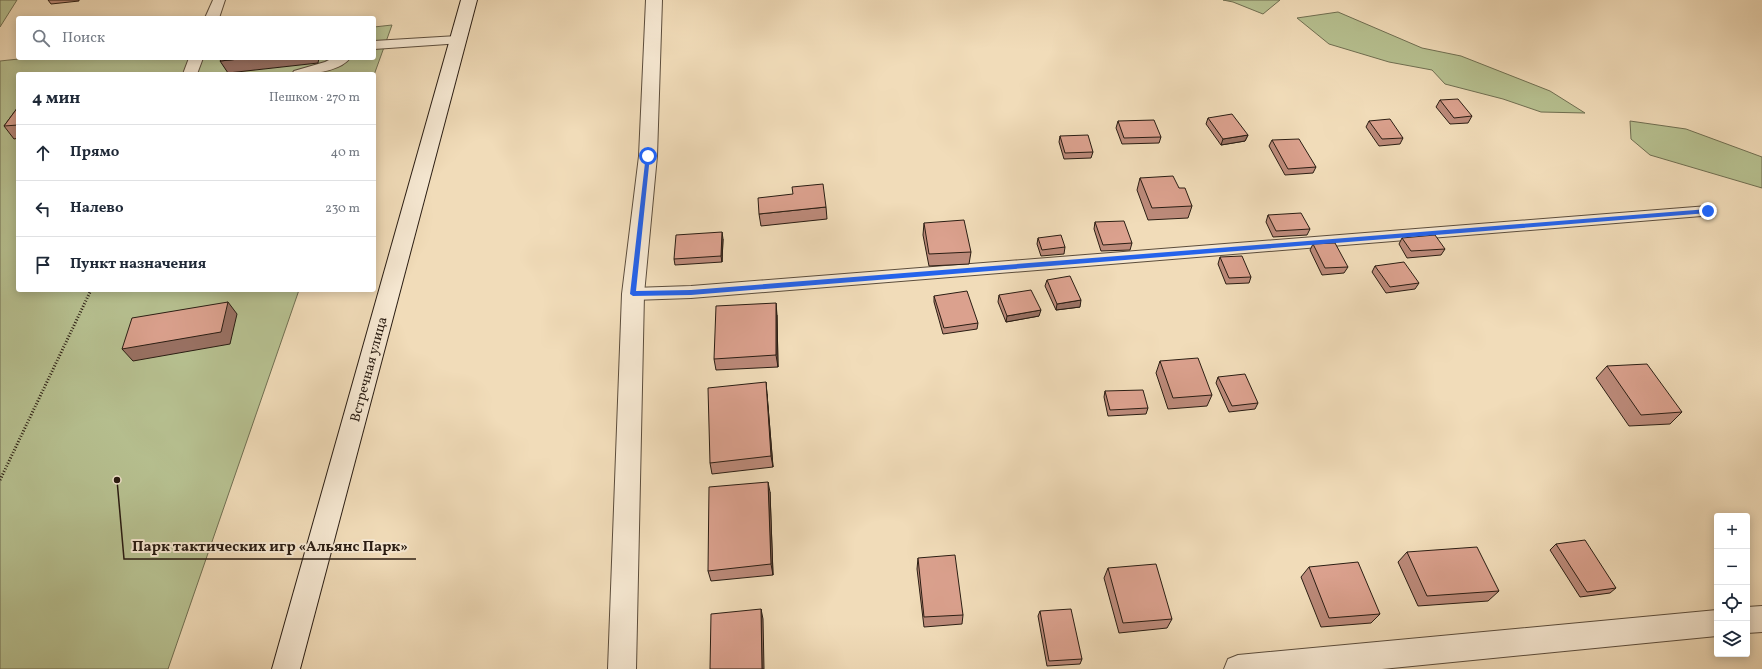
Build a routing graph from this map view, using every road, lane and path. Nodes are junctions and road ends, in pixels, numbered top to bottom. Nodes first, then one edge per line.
1 (219, 0) edge
2 (469, 0) edge
3 (654, 0) edge
4 (213, 16) edge
5 (457, 40) junction
6 (376, 45) edge
7 (195, 60) edge
8 (339, 60) edge
9 (191, 72) edge
10 (306, 72) edge
11 (1708, 211) dead end
12 (90, 292) edge
13 (633, 294) junction
14 (0, 480) edge
15 (1762, 619) edge
16 (1750, 620) edge
17 (1714, 623) edge
18 (286, 669) edge
19 (622, 669) edge
20 (1238, 669) edge

1 - 4 lane
2 - 5 street, Встречная улица
3 - 13 street
5 - 6 lane
5 - 18 street, Встречная улица
7 - 9 lane
8 - 10 lane
11 - 13 lane
12 - 14 path
13 - 19 street
15 - 16 street
17 - 20 street

